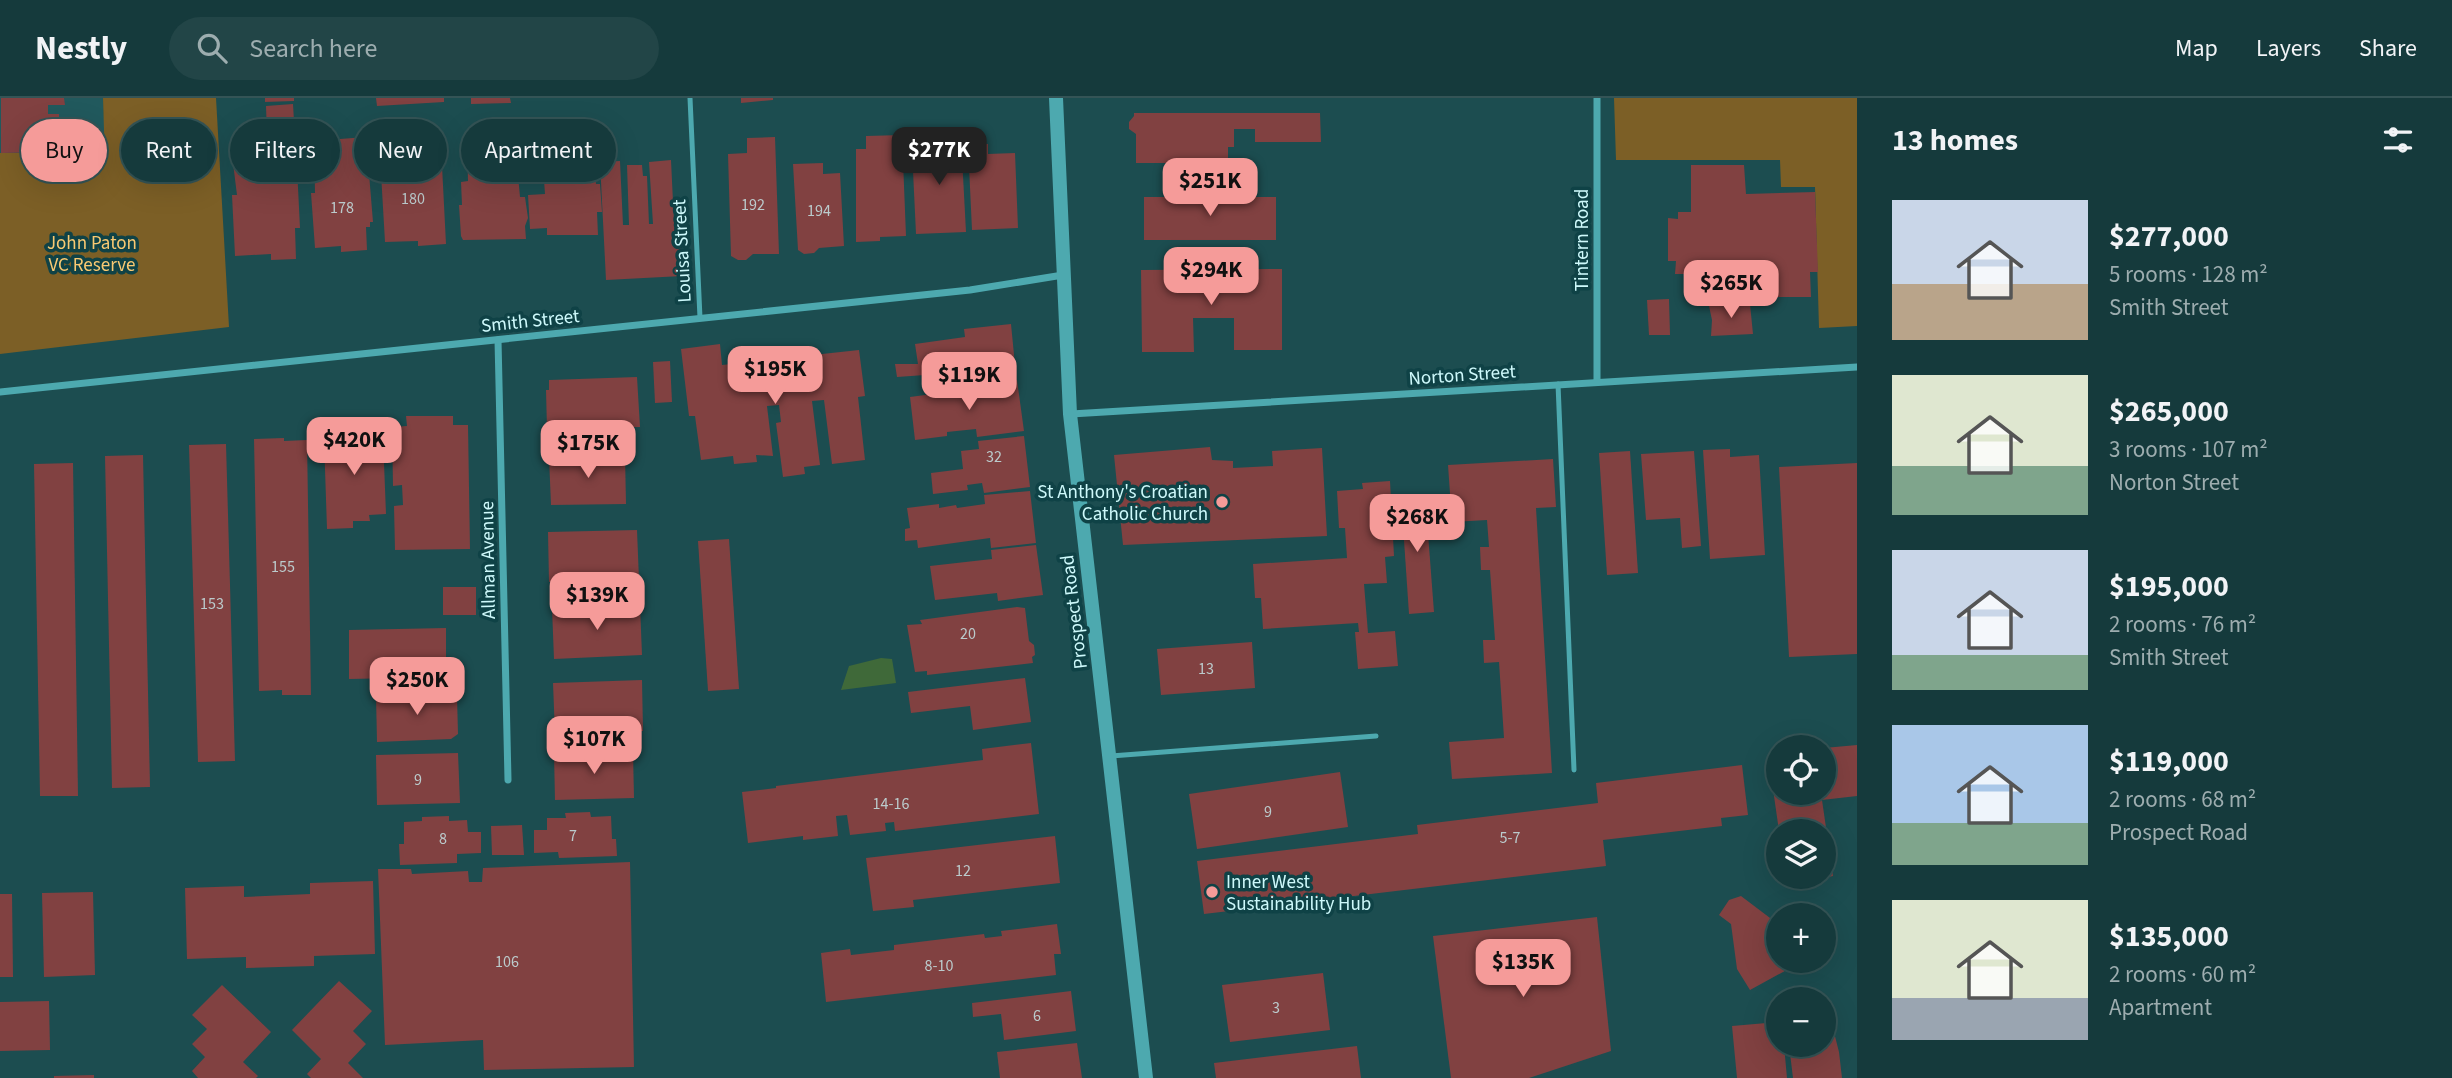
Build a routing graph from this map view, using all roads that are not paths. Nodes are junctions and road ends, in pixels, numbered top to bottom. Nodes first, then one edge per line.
1 (690, 98) edge
2 (1056, 98) edge
3 (1597, 98) edge
4 (1063, 275) junction
5 (701, 318) junction
6 (498, 340) junction
7 (1857, 368) edge
8 (1597, 381) junction
9 (1558, 384) junction
10 (0, 392) edge
11 (1070, 414) junction
12 (1377, 736) dead end
13 (1109, 757) junction
14 (1574, 770) dead end
15 (508, 780) dead end
16 (1146, 1078) edge

1 - 5 lane, Louisa Street
2 - 4 street, Prospect Road
3 - 8 street, Tintern Road
4 - 5 street, Smith Street
4 - 11 street, Prospect Road
5 - 6 street, Smith Street
6 - 10 street, Smith Street
6 - 15 street, Allman Avenue
7 - 8 street, Norton Street
8 - 9 street, Norton Street
9 - 11 street, Norton Street
9 - 14 lane
11 - 13 street, Prospect Road
12 - 13 lane
13 - 16 street, Prospect Road

